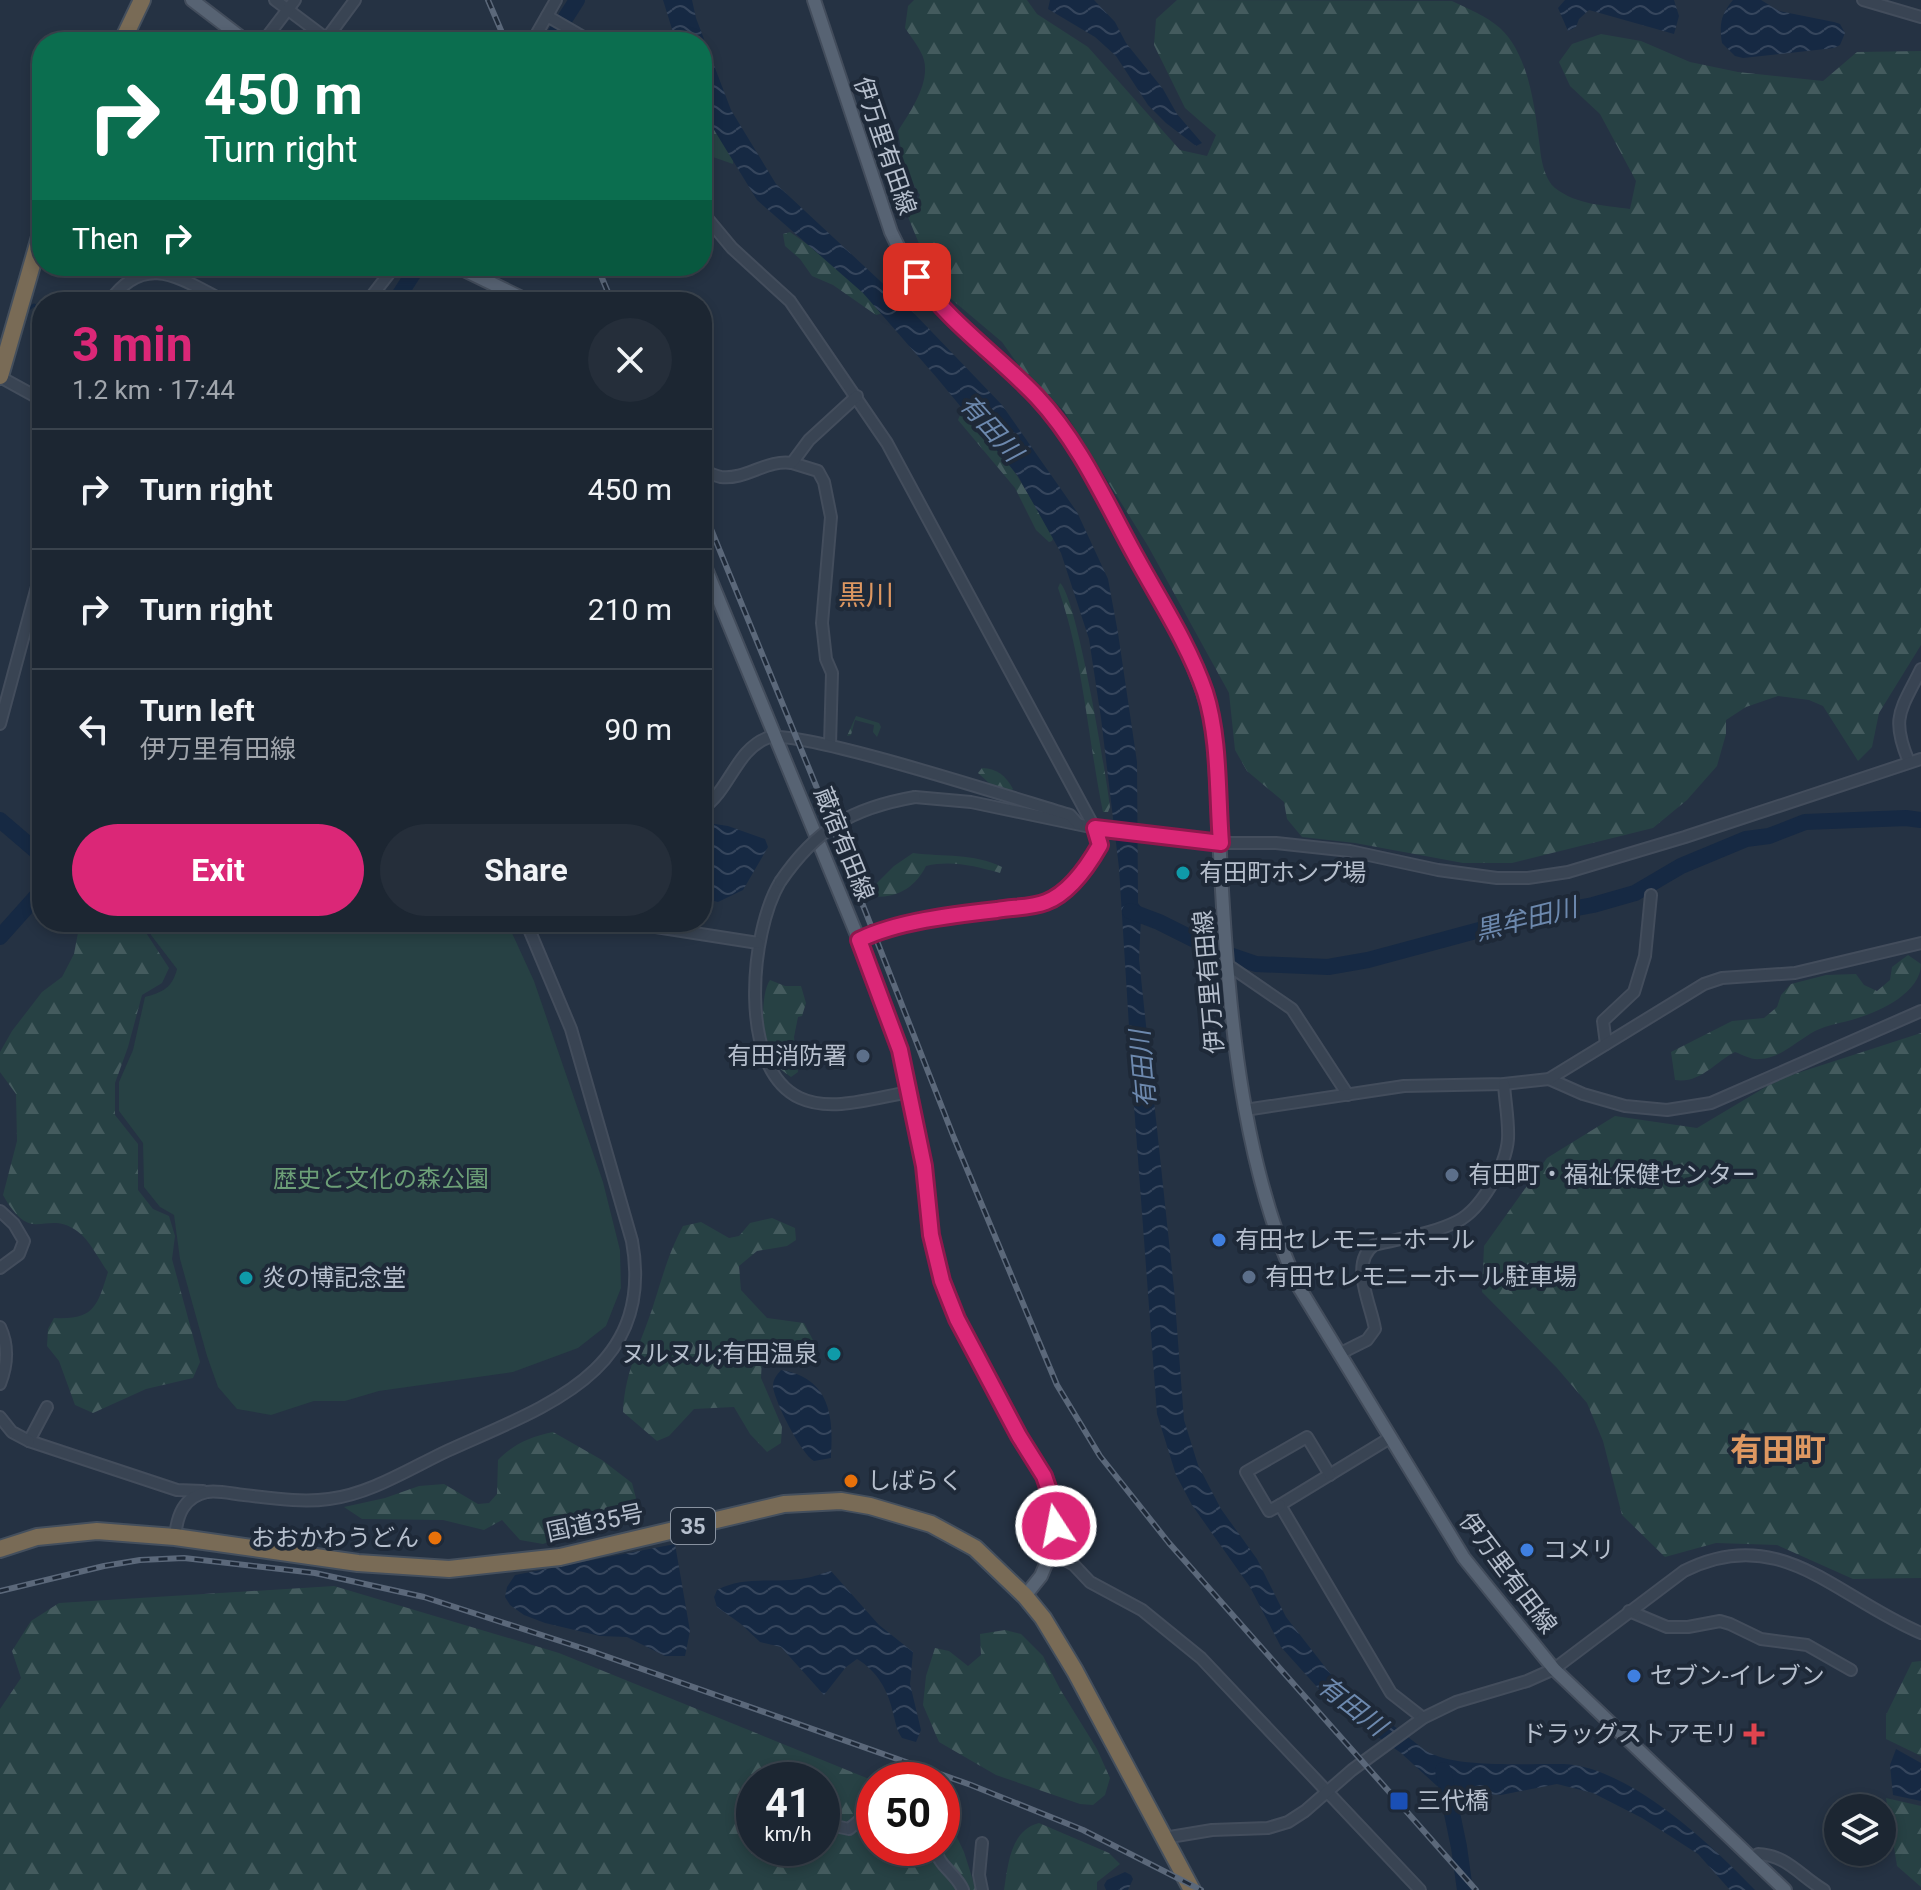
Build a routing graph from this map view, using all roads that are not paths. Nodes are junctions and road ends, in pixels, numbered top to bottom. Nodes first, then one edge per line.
1 (142, 0) edge
2 (192, 0) edge
3 (275, 0) edge
4 (295, 0) edge
5 (355, 0) edge
6 (556, 0) edge
7 (814, 0) edge
8 (1863, 0) edge
9 (288, 10) junction
10 (548, 17) junction
11 (1921, 17) edge
12 (127, 32) edge
13 (234, 32) edge
14 (271, 32) edge
15 (318, 32) edge
16 (334, 32) edge
17 (538, 32) edge
18 (577, 32) edge
19 (712, 224) edge
20 (32, 265) edge
21 (138, 276) edge
22 (175, 276) edge
23 (387, 276) edge
24 (477, 276) edge
25 (118, 292) edge
26 (206, 292) edge
27 (375, 292) edge
28 (509, 292) edge
29 (0, 376) edge
30 (32, 394) edge
31 (857, 396) junction
32 (792, 463) junction
33 (712, 474) edge
34 (712, 583) edge
35 (32, 605) edge
36 (1921, 669) edge
37 (0, 724) edge
38 (776, 735) junction
39 (830, 745) junction
40 (1921, 759) edge
41 (1909, 762) junction
42 (712, 801) edge
43 (1079, 825) junction
44 (1095, 828) junction
45 (1221, 843) junction
46 (1651, 895) dead end
47 (530, 932) edge
48 (688, 932) edge
49 (859, 940) junction
50 (758, 943) junction
51 (1921, 943) edge
52 (1228, 965) junction
53 (1921, 1011) edge
54 (1606, 1044) junction
55 (1549, 1079) junction
56 (1504, 1084) junction
57 (910, 1092) junction
58 (1348, 1095) junction
59 (1245, 1110) junction
60 (0, 1211) edge
61 (0, 1268) edge
62 (0, 1327) edge
63 (1339, 1354) junction
64 (3, 1366) edge
65 (0, 1384) edge
66 (47, 1407) dead end
67 (0, 1417) edge
68 (1390, 1438) junction
69 (29, 1441) junction
70 (1330, 1475) junction
71 (209, 1492) junction
72 (1280, 1505) junction
73 (175, 1537) junction
74 (0, 1549) edge
75 (1051, 1552) junction
76 (1025, 1596) junction
77 (1629, 1611) junction
78 (1921, 1633) edge
79 (1554, 1669) junction
80 (1851, 1670) dead end
81 (1418, 1721) junction
82 (1327, 1790) junction
83 (1164, 1838) junction
84 (982, 1843) dead end
85 (1753, 1858) junction
86 (943, 1866) edge
87 (963, 1890) edge
88 (982, 1890) edge
89 (1192, 1890) edge
90 (1420, 1890) edge
91 (1785, 1890) edge
92 (1824, 1890) edge

1 - 12 highway
2 - 13 main road
3 - 9 street
4 - 9 street
5 - 16 street
6 - 10 street
7 - 45 main road, 伊万里有田線
8 - 11 street
9 - 14 street
9 - 15 street
10 - 17 street
10 - 18 street
19 - 31 street
20 - 29 highway
21 - 25 street
22 - 26 street
23 - 27 street
24 - 28 main road
29 - 30 street
31 - 32 street
31 - 44 street
32 - 33 street
32 - 39 street
34 - 38 main road, 蔵宿有田線
35 - 37 street
36 - 41 street
38 - 39 street
38 - 42 street
38 - 49 main road, 蔵宿有田線
39 - 43 street
40 - 41 street
41 - 45 street
43 - 44 street
43 - 50 street, bridge
44 - 45 street
44 - 49 street
45 - 52 main road, 伊万里有田線
46 - 54 street
47 - 71 street
48 - 50 street
49 - 57 main road, 蔵宿有田線
50 - 57 street
51 - 54 street
52 - 58 street
52 - 59 main road, 伊万里有田線
53 - 55 street
54 - 55 street
55 - 56 street
56 - 58 street
56 - 63 street
57 - 75 main road, 蔵宿有田線
58 - 59 street
59 - 63 main road, 伊万里有田線
60 - 61 street
62 - 64 street
63 - 68 main road, 伊万里有田線
64 - 65 street
66 - 69 street
67 - 69 street
68 - 70 street
68 - 79 main road, 伊万里有田線
69 - 71 street
70 - 72 street
70 - 72 street
71 - 73 street
72 - 81 street
73 - 74 highway, 国道35号 / 35
73 - 76 highway, 国道35号 / 35
75 - 76 main road, 蔵宿有田線
75 - 82 street
76 - 83 highway, 国道35号 / 35
77 - 78 street
77 - 79 street
77 - 80 street
79 - 81 street
79 - 85 main road, 伊万里有田線
81 - 82 street
82 - 83 street
82 - 90 street
83 - 89 highway, 国道35号 / 35
84 - 88 street
85 - 91 main road, 伊万里有田線
85 - 92 street
86 - 87 street

